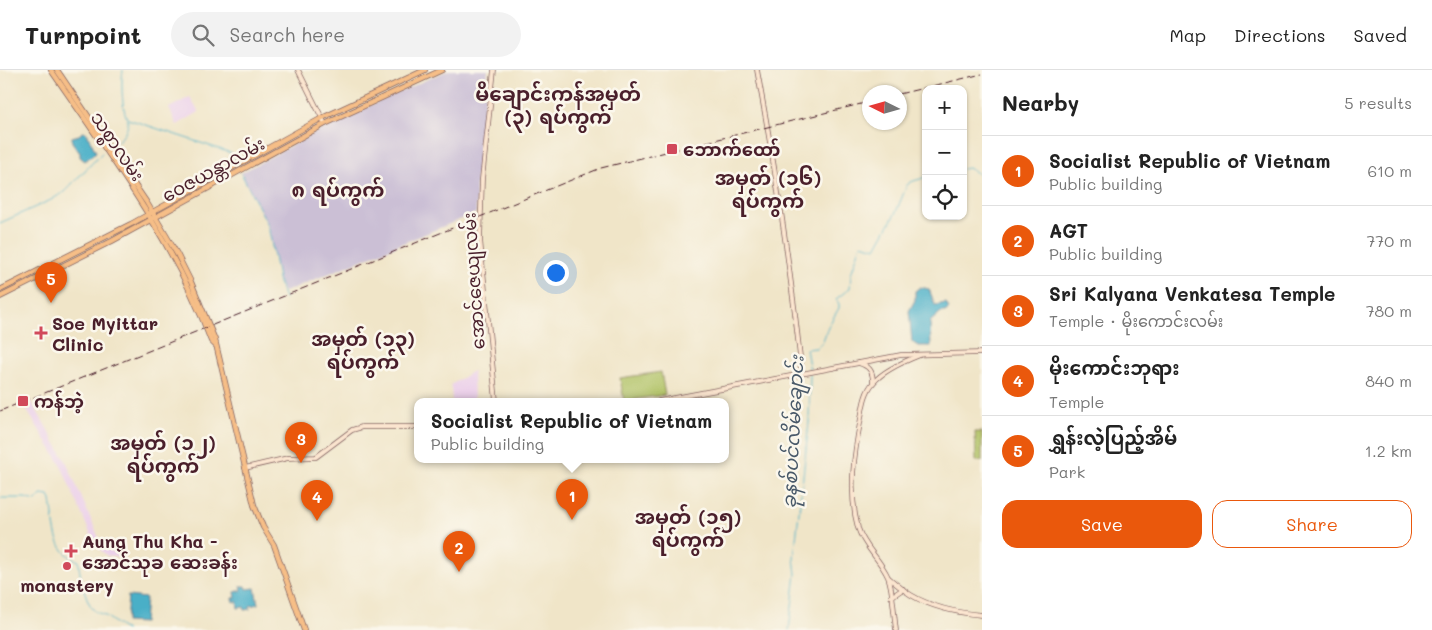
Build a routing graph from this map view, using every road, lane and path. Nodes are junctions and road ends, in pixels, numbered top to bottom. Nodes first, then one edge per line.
1 (50, 70) edge
2 (57, 70) edge
3 (298, 70) edge
4 (425, 70) edge
5 (442, 70) edge
6 (494, 70) edge
7 (757, 70) edge
8 (414, 74) junction
9 (416, 80) junction
10 (322, 118) junction
11 (325, 124) junction
12 (218, 178) junction
13 (148, 203) junction
14 (141, 205) junction
15 (168, 206) junction
16 (154, 214) junction
17 (149, 217) junction
18 (133, 226) junction
19 (158, 226) junction
20 (51, 264) junction
21 (54, 270) junction
22 (0, 290) edge
23 (0, 297) edge
24 (982, 353) edge
25 (922, 354) junction
26 (857, 363) junction
27 (805, 373) junction
28 (873, 382) junction
29 (496, 398) edge
30 (675, 398) edge
31 (414, 427) edge
32 (245, 468) junction
33 (888, 578) junction
34 (903, 589) junction
35 (891, 597) junction
36 (982, 614) edge
37 (304, 630) edge
38 (896, 630) edge

1 - 14 main road, သစ္စာလမ်း
2 - 13 main road, သစ္စာလမ်း
3 - 10 main road
4 - 8 main road, ဝေဇယန္တာလမ်း
5 - 9 main road, ဝေဇယန္တာလမ်း
6 - 29 main road, အောင်ဇေယျလမ်း
7 - 27 main road
8 - 9 main road
8 - 10 main road, ဝေဇယန္တာလမ်း
9 - 11 main road, ဝေဇယန္တာလမ်း
10 - 11 main road
10 - 12 main road, ဝေဇယန္တာလမ်း
11 - 12 main road, ဝေဇယန္တာလမ်း
12 - 15 main road, ဝေဇယန္တာလမ်း
13 - 15 main road
13 - 16 main road, သစ္စာလမ်း
14 - 17 main road, သစ္စာလမ်း
14 - 18 main road
15 - 16 main road, ဝေဇယန္တာလမ်း
15 - 19 main road
16 - 17 main road, ဝေဇယန္တာလမ်း
16 - 19 main road, သစ္စာလမ်း
17 - 18 main road, ဝေဇယန္တာလမ်း
17 - 19 main road, သစ္စာလမ်း
18 - 19 main road
18 - 20 main road, ဝေဇယန္တာလမ်း
18 - 21 main road, ဝေဇယန္တာလမ်း
19 - 32 main road, သစ္စာလမ်း
20 - 21 main road
20 - 22 main road, ဝေဇယန္တာလမ်း
21 - 23 main road, ဝေဇယန္တာလမ်း
24 - 25 main road
25 - 26 main road
25 - 28 main road
26 - 27 main road
26 - 28 main road
27 - 30 main road
28 - 33 main road
31 - 32 main road
32 - 37 main road, သစ္စာလမ်း
33 - 34 main road
33 - 35 main road
34 - 35 main road
34 - 36 main road
35 - 38 main road

